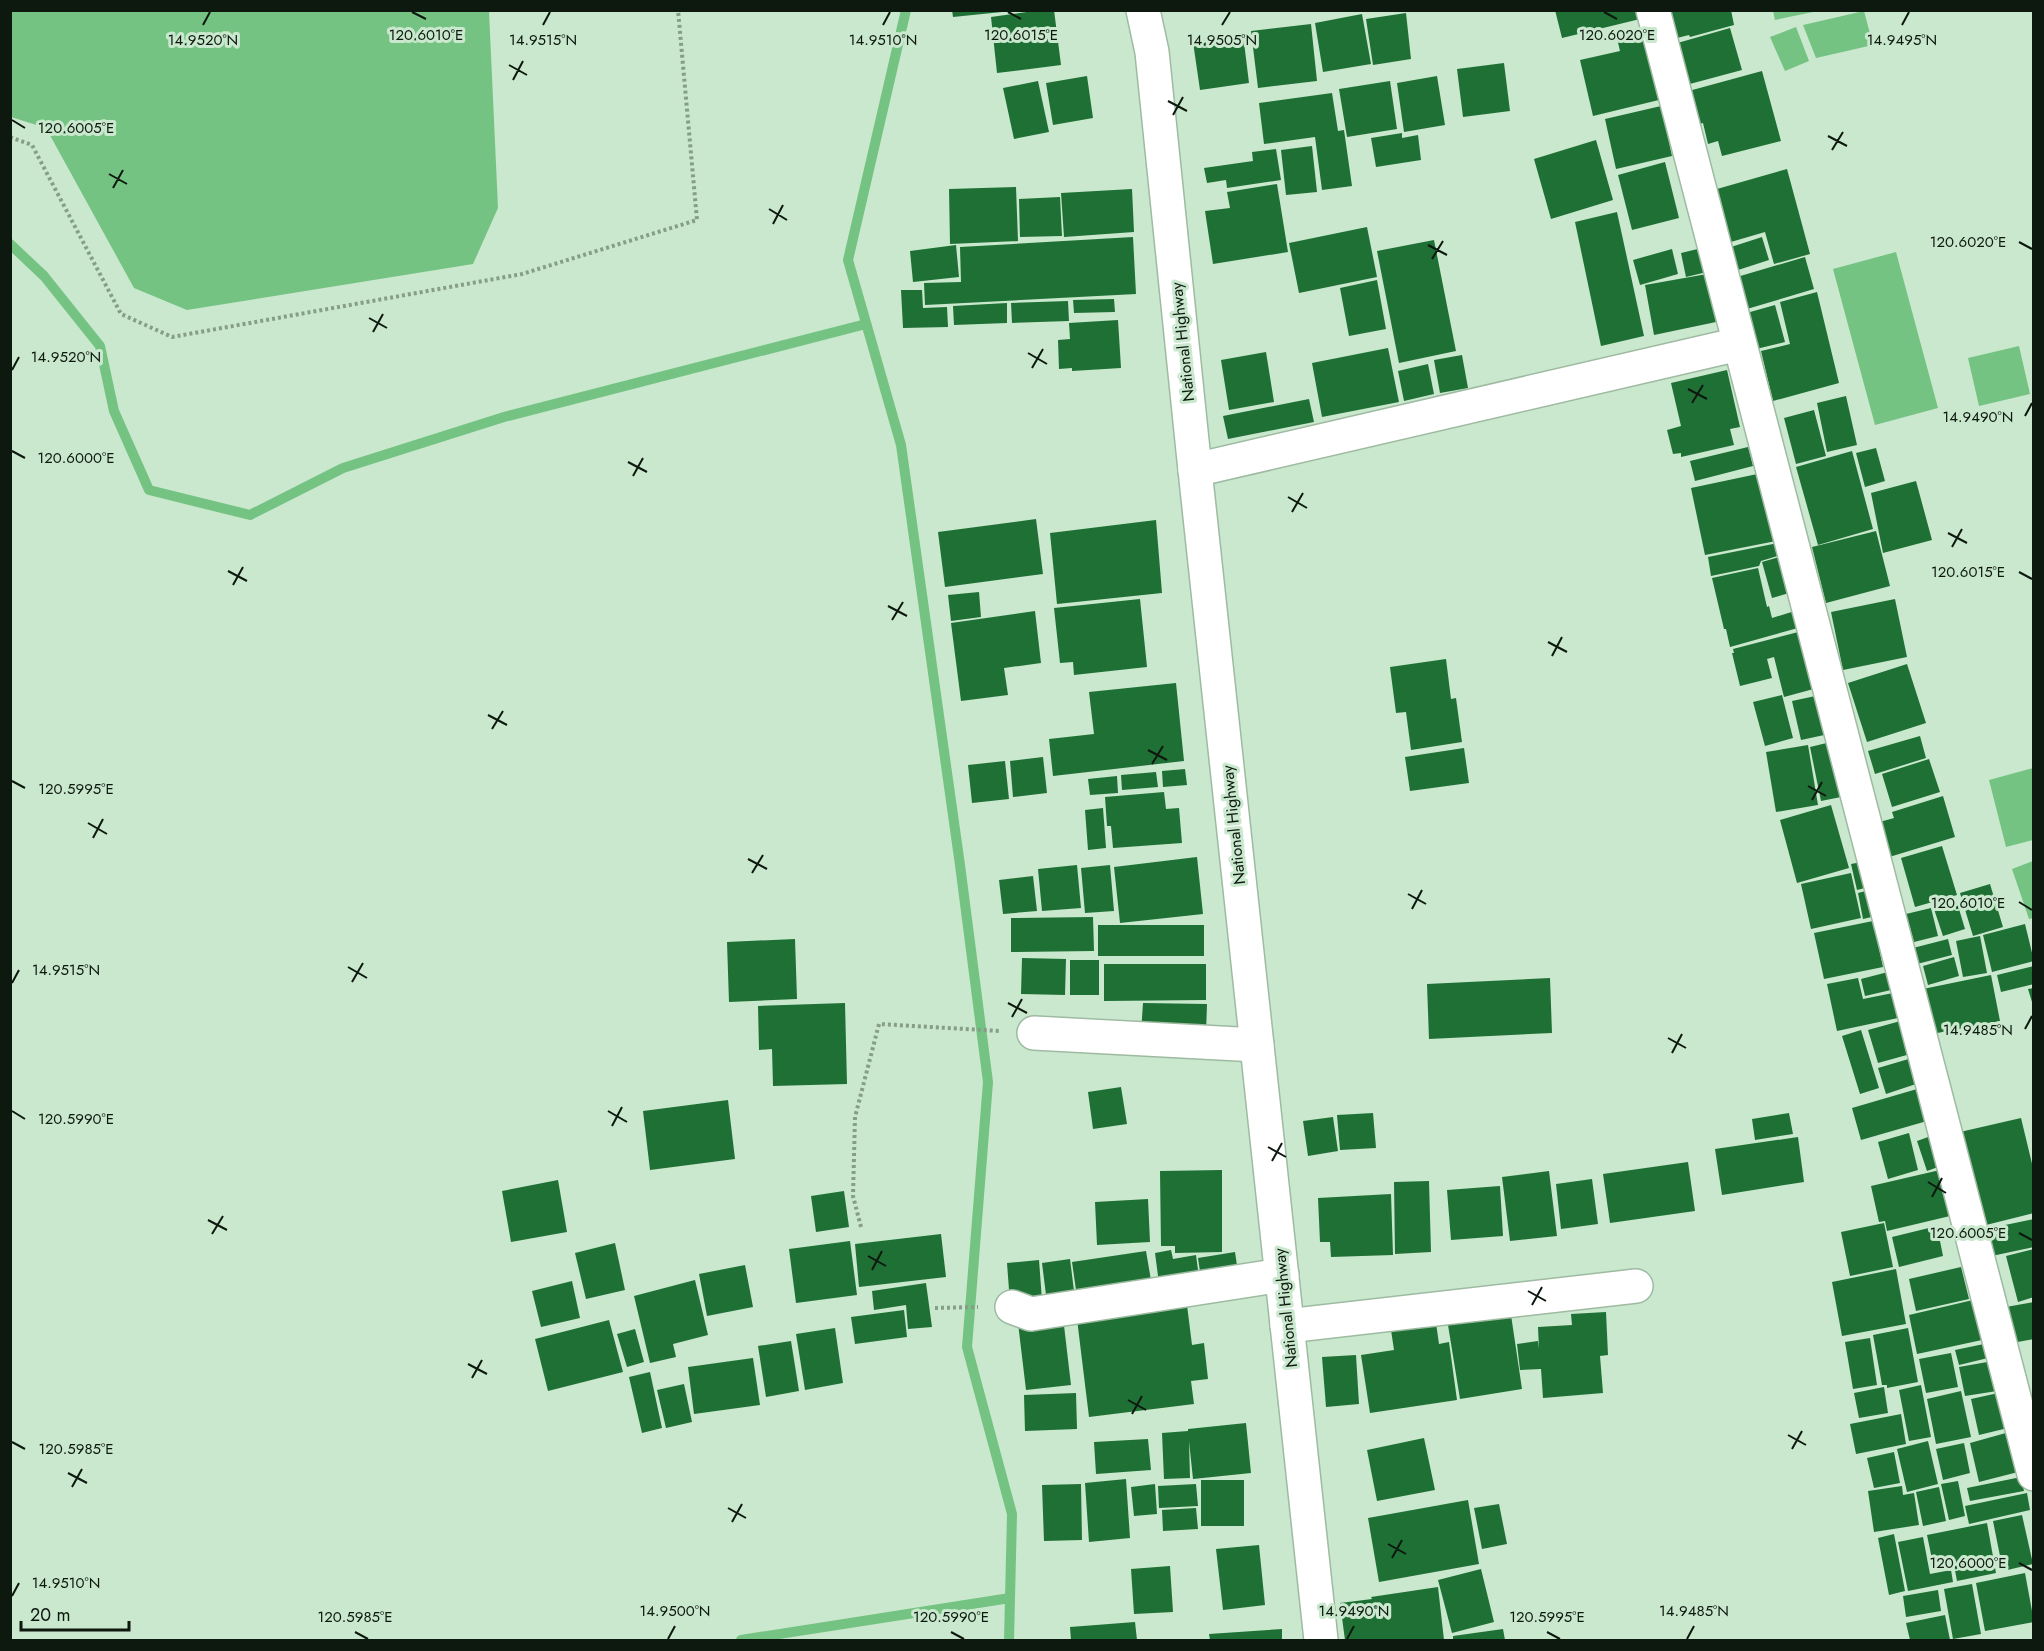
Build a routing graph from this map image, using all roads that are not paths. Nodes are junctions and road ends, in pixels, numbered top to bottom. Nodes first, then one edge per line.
1 (1143, 10) edge
2 (1653, 10) edge
3 (1739, 344) junction
4 (1195, 470) junction
5 (1034, 1033) road end
6 (1257, 1045) junction
7 (1282, 1275) junction
8 (1636, 1286) dead end
9 (1012, 1307) road end
10 (1287, 1326) junction
11 (2034, 1474) edge
12 (1321, 1641) edge

1 - 4 street, National Highway
2 - 3 street
3 - 4 street
3 - 11 street
4 - 6 street, National Highway
5 - 6 street
6 - 7 street, National Highway
7 - 9 street
7 - 10 street, National Highway
8 - 10 street
10 - 12 street, National Highway

